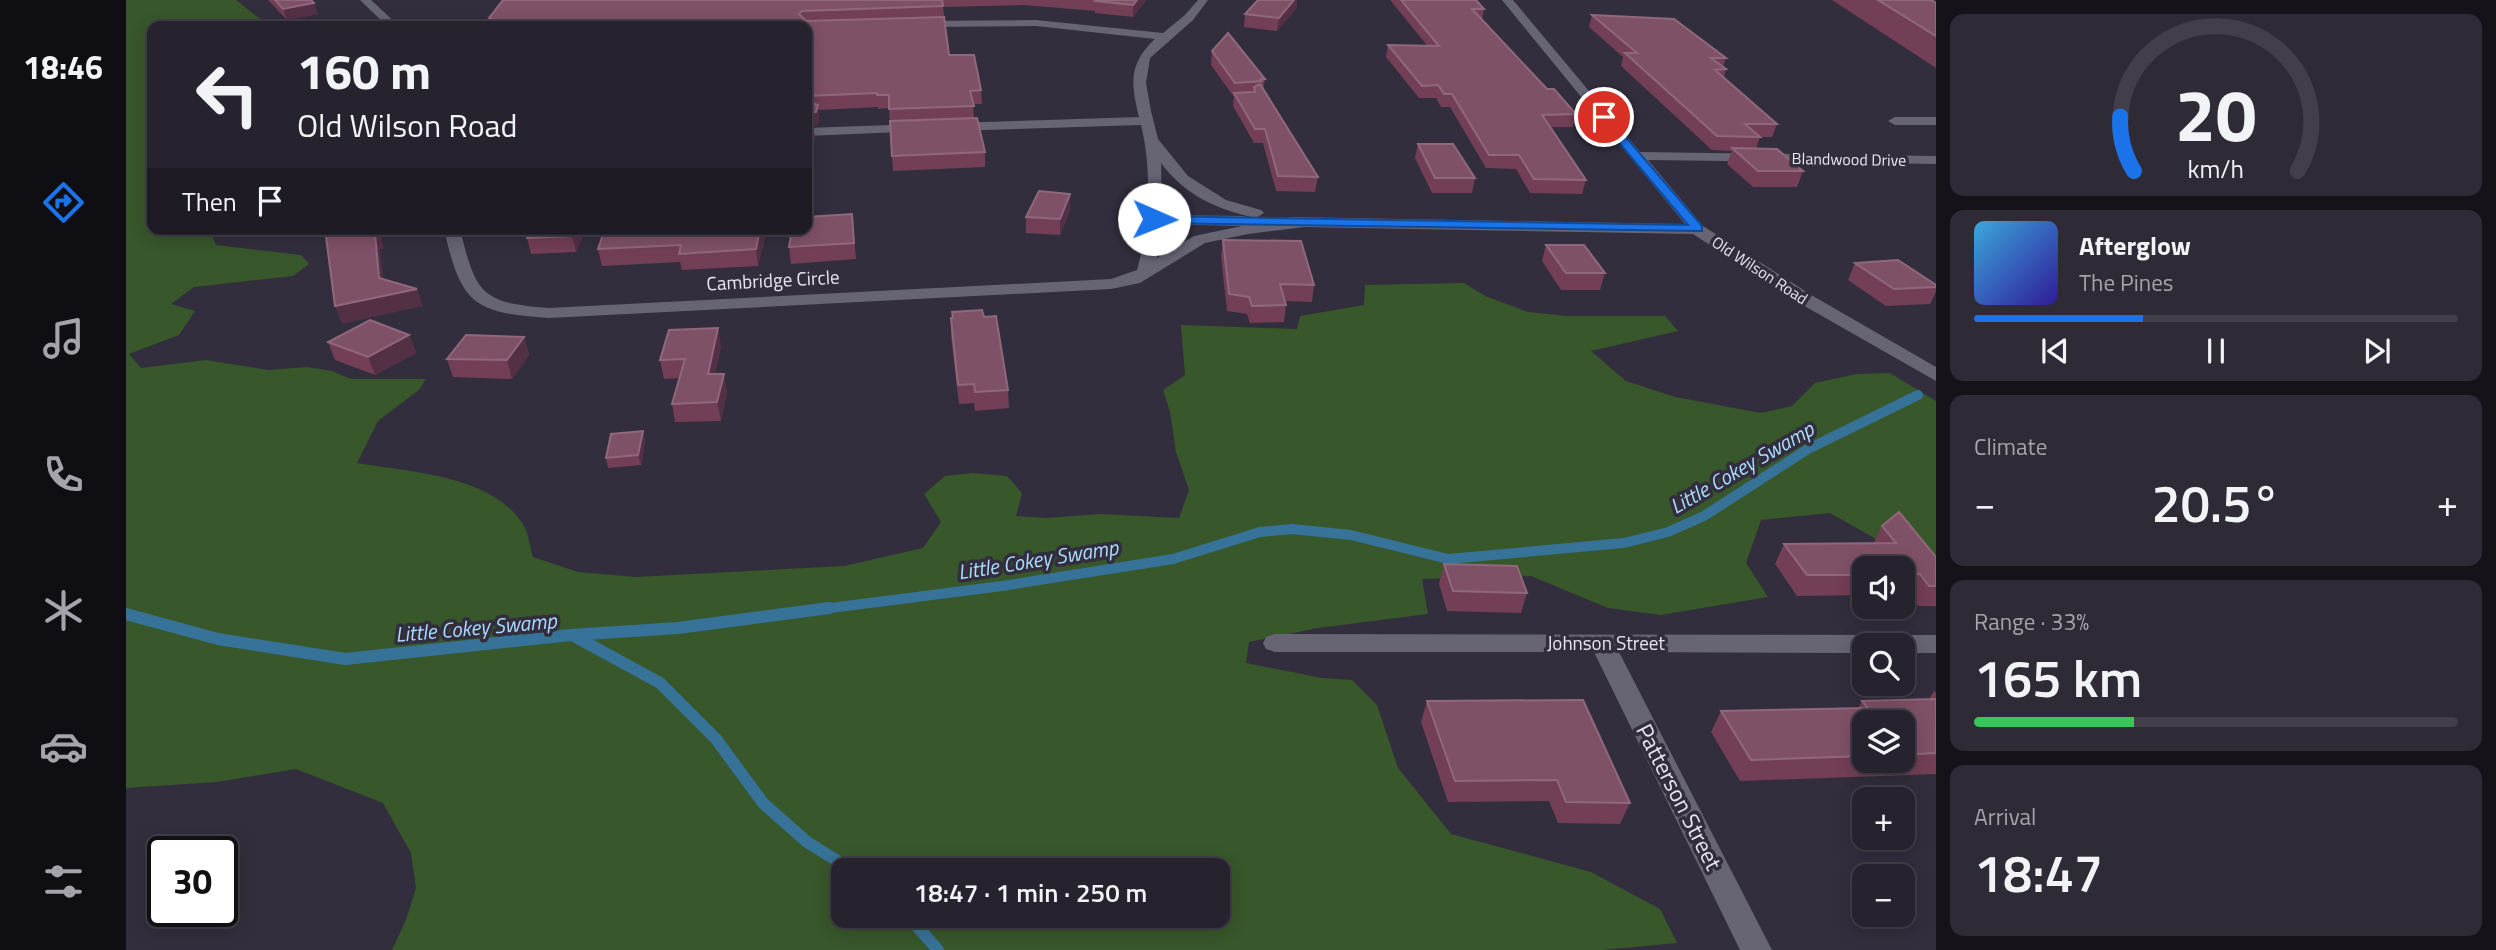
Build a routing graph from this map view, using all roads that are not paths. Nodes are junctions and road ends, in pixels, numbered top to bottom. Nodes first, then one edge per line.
1 (365, 0) edge
2 (1203, 0) edge
3 (1507, 0) edge
4 (388, 21) edge
5 (900, 25) edge
6 (1167, 37) junction
7 (1145, 121) junction
8 (1895, 121) dead end
9 (1936, 121) edge
10 (812, 132) edge
11 (1151, 139) junction
12 (1636, 156) junction
13 (1936, 160) edge
14 (1154, 219) junction
15 (1306, 222) junction
16 (1698, 229) junction
17 (453, 235) edge
18 (1145, 271) junction
19 (1936, 376) edge
20 (1275, 642) dead end
21 (1602, 643) junction
22 (1936, 644) edge
23 (1756, 950) edge

1 - 4 street
2 - 6 street
3 - 12 street, Old Wilson Road
5 - 6 street
6 - 7 street
7 - 10 street
7 - 11 street
8 - 9 street
11 - 14 street
11 - 15 street
12 - 13 street, Blandwood Drive
12 - 16 street, Old Wilson Road
14 - 15 street
14 - 18 street
15 - 16 street
15 - 18 street, Cambridge Circle
16 - 19 street, Old Wilson Road
17 - 18 street, Cambridge Circle
20 - 21 street, Johnson Street
21 - 22 street, Johnson Street
21 - 23 street, Patterson Street

